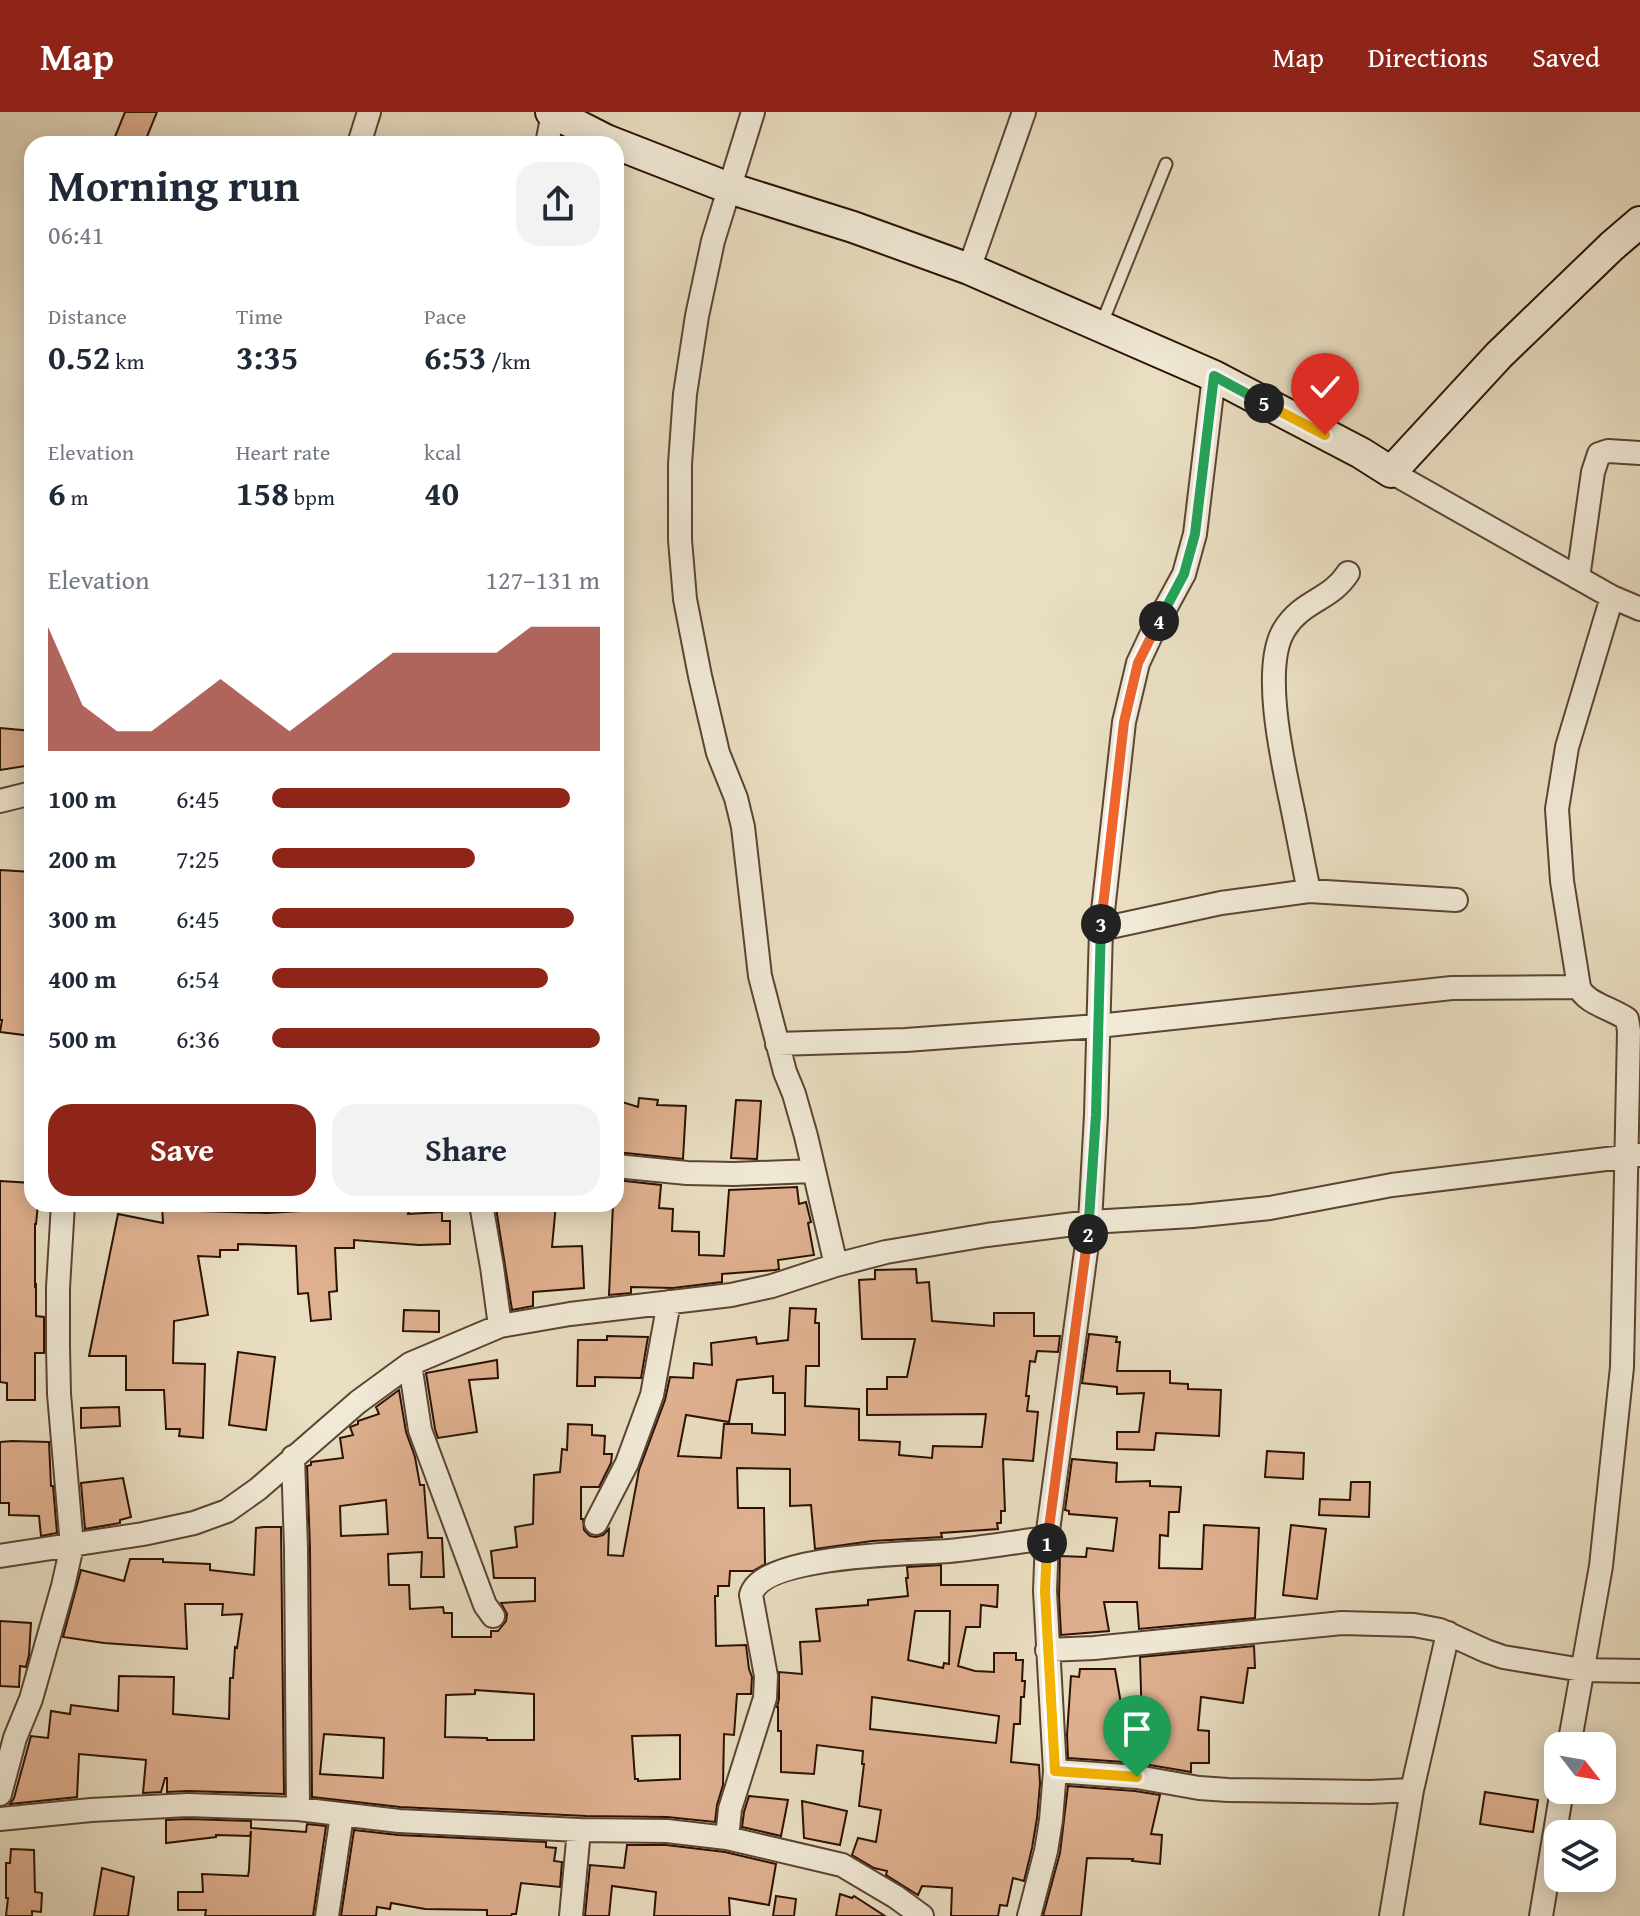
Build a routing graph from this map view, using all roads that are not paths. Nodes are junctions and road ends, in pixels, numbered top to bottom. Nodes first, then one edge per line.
1 (369, 112) edge
2 (553, 112) edge
3 (753, 112) edge
4 (1024, 112) edge
5 (362, 136) edge
6 (548, 136) edge
7 (598, 136) edge
8 (624, 147) edge
9 (1166, 164) dead end
10 (729, 188) junction
11 (1640, 222) edge
12 (969, 269) junction
13 (1100, 328) junction
14 (1214, 376) junction
15 (1640, 453) edge
16 (1391, 472) junction
17 (1348, 573) dead end
18 (1578, 578) junction
19 (1612, 597) junction
20 (1640, 609) edge
21 (24, 795) edge
22 (0, 801) edge
23 (1309, 891) junction
24 (1456, 900) dead end
25 (1101, 929) junction
26 (1579, 987) junction
27 (1098, 1026) junction
28 (777, 1044) junction
29 (1634, 1156) edge
30 (624, 1167) edge
31 (813, 1171) junction
32 (63, 1212) edge
33 (482, 1212) edge
34 (1090, 1222) junction
35 (836, 1265) junction
36 (669, 1302) junction
37 (500, 1326) junction
38 (410, 1364) junction
39 (293, 1457) junction
40 (596, 1523) dead end
41 (1047, 1538) junction
42 (72, 1546) junction
43 (0, 1556) edge
44 (493, 1616) dead end
45 (1448, 1633) junction
46 (1047, 1650) junction
47 (1582, 1670) junction
48 (1640, 1671) edge
49 (1571, 1732) edge
50 (1055, 1771) junction
51 (1412, 1790) junction
52 (0, 1794) edge
53 (1560, 1804) edge
54 (298, 1809) junction
55 (342, 1815) junction
56 (0, 1819) edge
57 (579, 1830) junction
58 (727, 1838) junction
59 (327, 1916) edge
60 (571, 1916) edge
61 (922, 1916) edge
62 (1029, 1916) edge
63 (1393, 1916) edge
64 (1541, 1916) edge

1 - 5 street
2 - 6 street
2 - 7 street
3 - 10 street
4 - 12 street
8 - 10 street
9 - 13 lane
10 - 12 street
10 - 28 street
11 - 16 street
12 - 13 street
13 - 14 street
14 - 16 street
14 - 25 street
15 - 18 street
16 - 18 street
17 - 23 street
18 - 19 street
19 - 20 street
19 - 26 street
21 - 22 street
23 - 24 street
23 - 25 street
25 - 27 street
26 - 27 street
26 - 29 street
27 - 28 street
27 - 34 street
28 - 31 street
29 - 34 street
29 - 47 street
30 - 31 street
31 - 35 street
32 - 42 street
33 - 37 street
34 - 35 street
34 - 41 street
35 - 36 street
36 - 37 street
36 - 40 street
37 - 38 street
38 - 39 street
38 - 44 street
39 - 42 street
39 - 54 street
41 - 46 street
41 - 58 street
42 - 43 street
42 - 52 street
45 - 46 street
45 - 47 street
45 - 51 street
46 - 50 street
47 - 48 street
47 - 49 street
50 - 51 street
50 - 62 street
51 - 63 street
53 - 64 street
54 - 55 street
54 - 56 street
55 - 57 street
55 - 59 street
57 - 58 street
57 - 60 street
58 - 61 street

